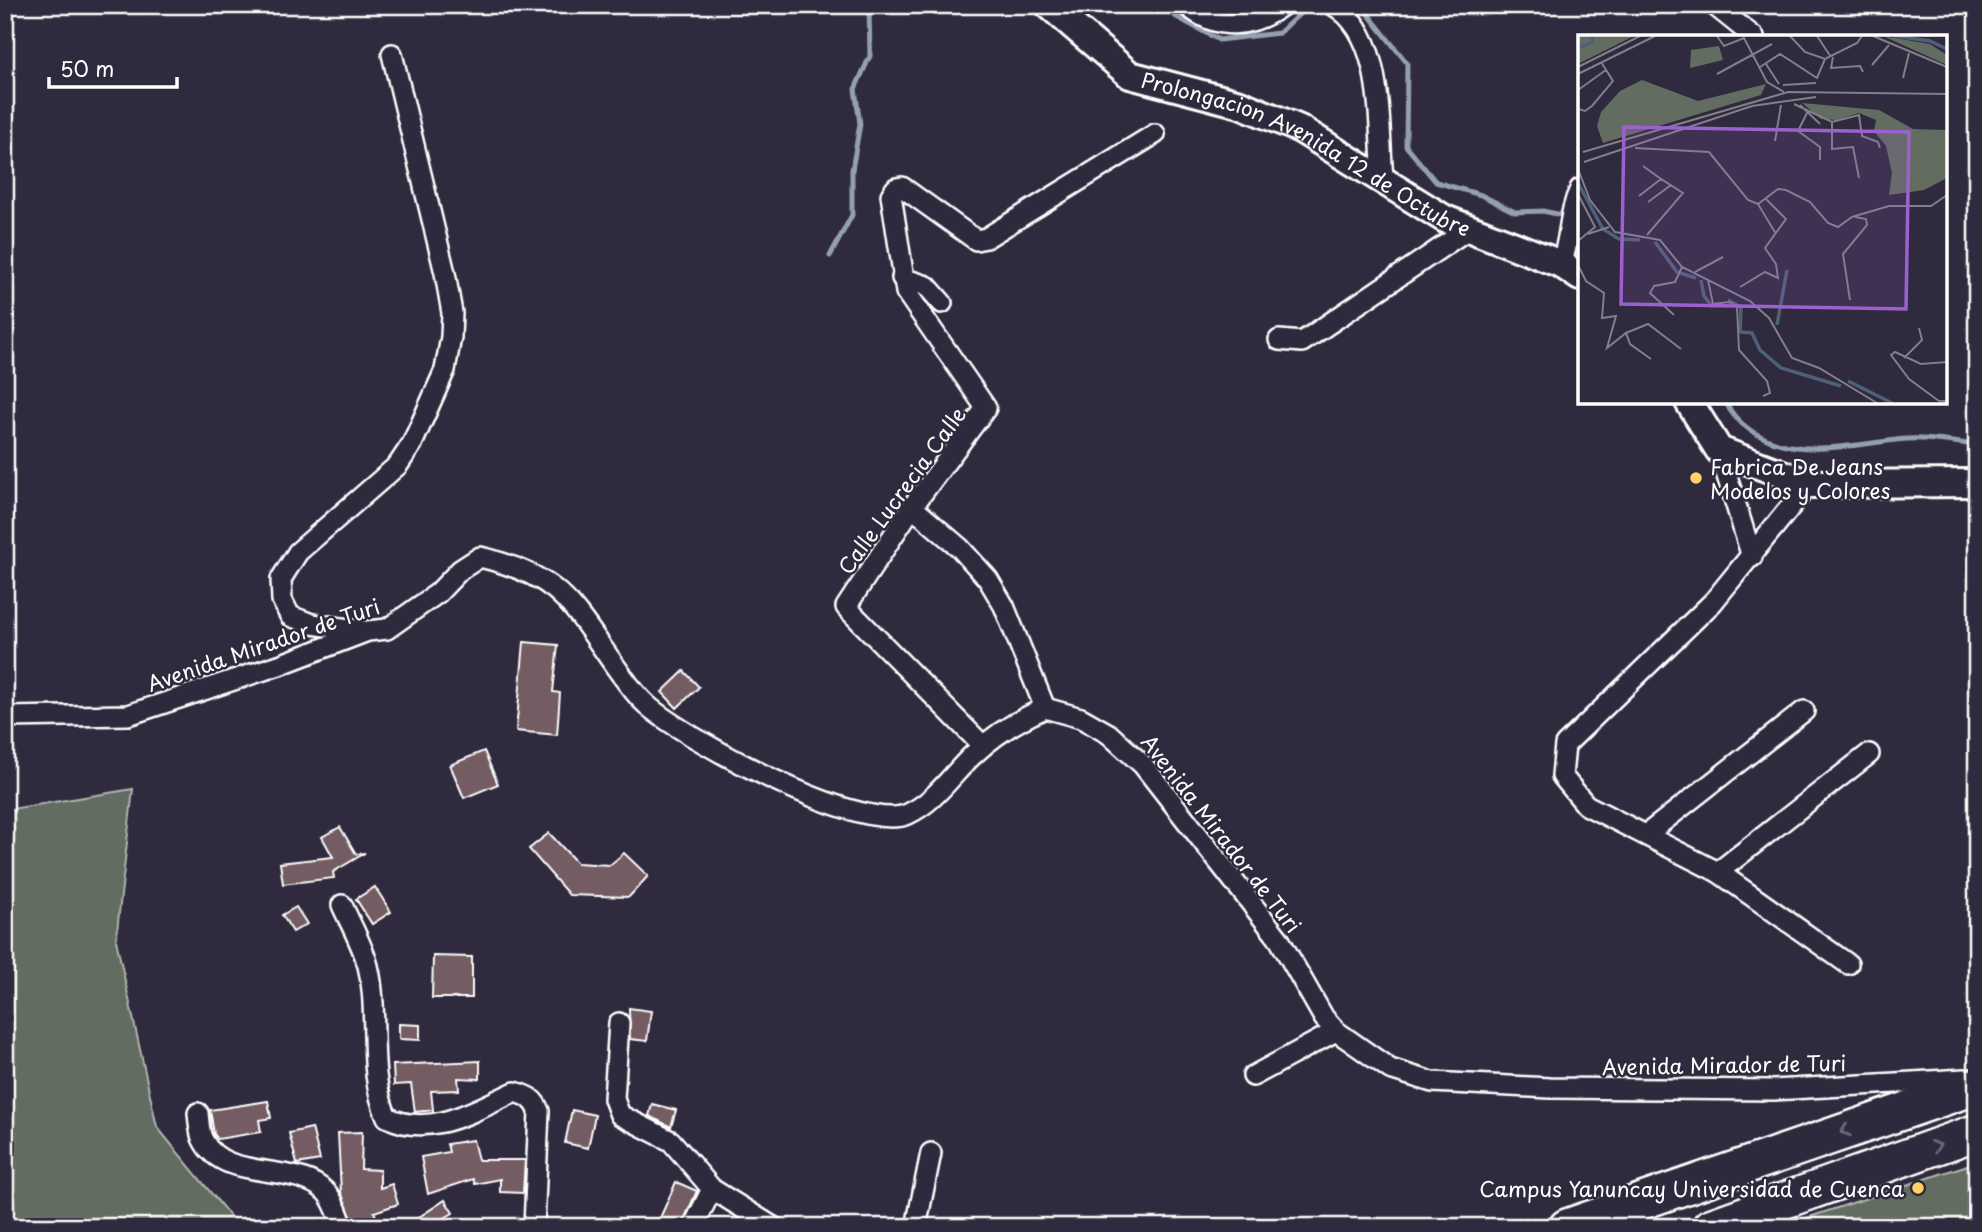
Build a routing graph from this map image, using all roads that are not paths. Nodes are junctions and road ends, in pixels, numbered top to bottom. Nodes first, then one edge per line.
1 (1049, 5) edge
2 (1186, 5) edge
3 (1283, 5) edge
4 (1714, 5) edge
5 (1336, 7) edge
6 (1752, 35) edge
7 (392, 54) dead end
8 (1155, 134) dead end
9 (1383, 178) junction
10 (1578, 193) edge
11 (1470, 228) junction
12 (1570, 270) edge
13 (902, 278) junction
14 (942, 303) dead end
15 (1279, 340) dead end
16 (1690, 404) edge
17 (1719, 450) junction
18 (1977, 483) edge
19 (1809, 484) junction
20 (912, 507) junction
21 (1752, 558) junction
22 (368, 631) junction
23 (1045, 708) junction
24 (1804, 710) dead end
25 (5, 717) edge
26 (983, 746) junction
27 (1869, 754) dead end
28 (1647, 834) junction
29 (1718, 872) junction
30 (342, 905) dead end
31 (1848, 964) dead end
32 (619, 1023) dead end
33 (1336, 1031) junction
34 (1254, 1076) dead end
35 (1977, 1078) edge
36 (1977, 1086) edge
37 (198, 1113) dead end
38 (1977, 1132) edge
39 (930, 1153) dead end
40 (712, 1189) junction
41 (343, 1227) edge
42 (534, 1227) edge
43 (693, 1227) edge
44 (772, 1227) edge
45 (916, 1227) edge
46 (1567, 1227) edge
47 (1710, 1227) edge

1 - 9 main road, Prolongacion Avenida 12 de Octubre
2 - 3 street
4 - 6 street
5 - 9 street
7 - 22 street
8 - 13 street
9 - 11 main road, Prolongacion Avenida 12 de Octubre
10 - 12 street
11 - 12 main road, Prolongacion Avenida 12 de Octubre
11 - 15 street
13 - 14 street
13 - 20 street, Calle Lucrecia Calle
16 - 17 main road
17 - 19 main road
17 - 21 street
18 - 19 main road
19 - 21 street
20 - 23 street
20 - 26 street, Calle Lucrecia Calle
21 - 28 street
22 - 25 street, Avenida Mirador de Turi
22 - 26 street, Avenida Mirador de Turi
23 - 26 street, Avenida Mirador de Turi
23 - 33 street, Avenida Mirador de Turi
24 - 28 street
27 - 29 street
28 - 29 street
29 - 31 street
30 - 42 street
32 - 40 street
33 - 34 street
33 - 35 street, Avenida Mirador de Turi
36 -> 46 highway
37 - 41 street
47 -> 38 highway
39 - 45 street
40 - 43 street
40 - 44 street

